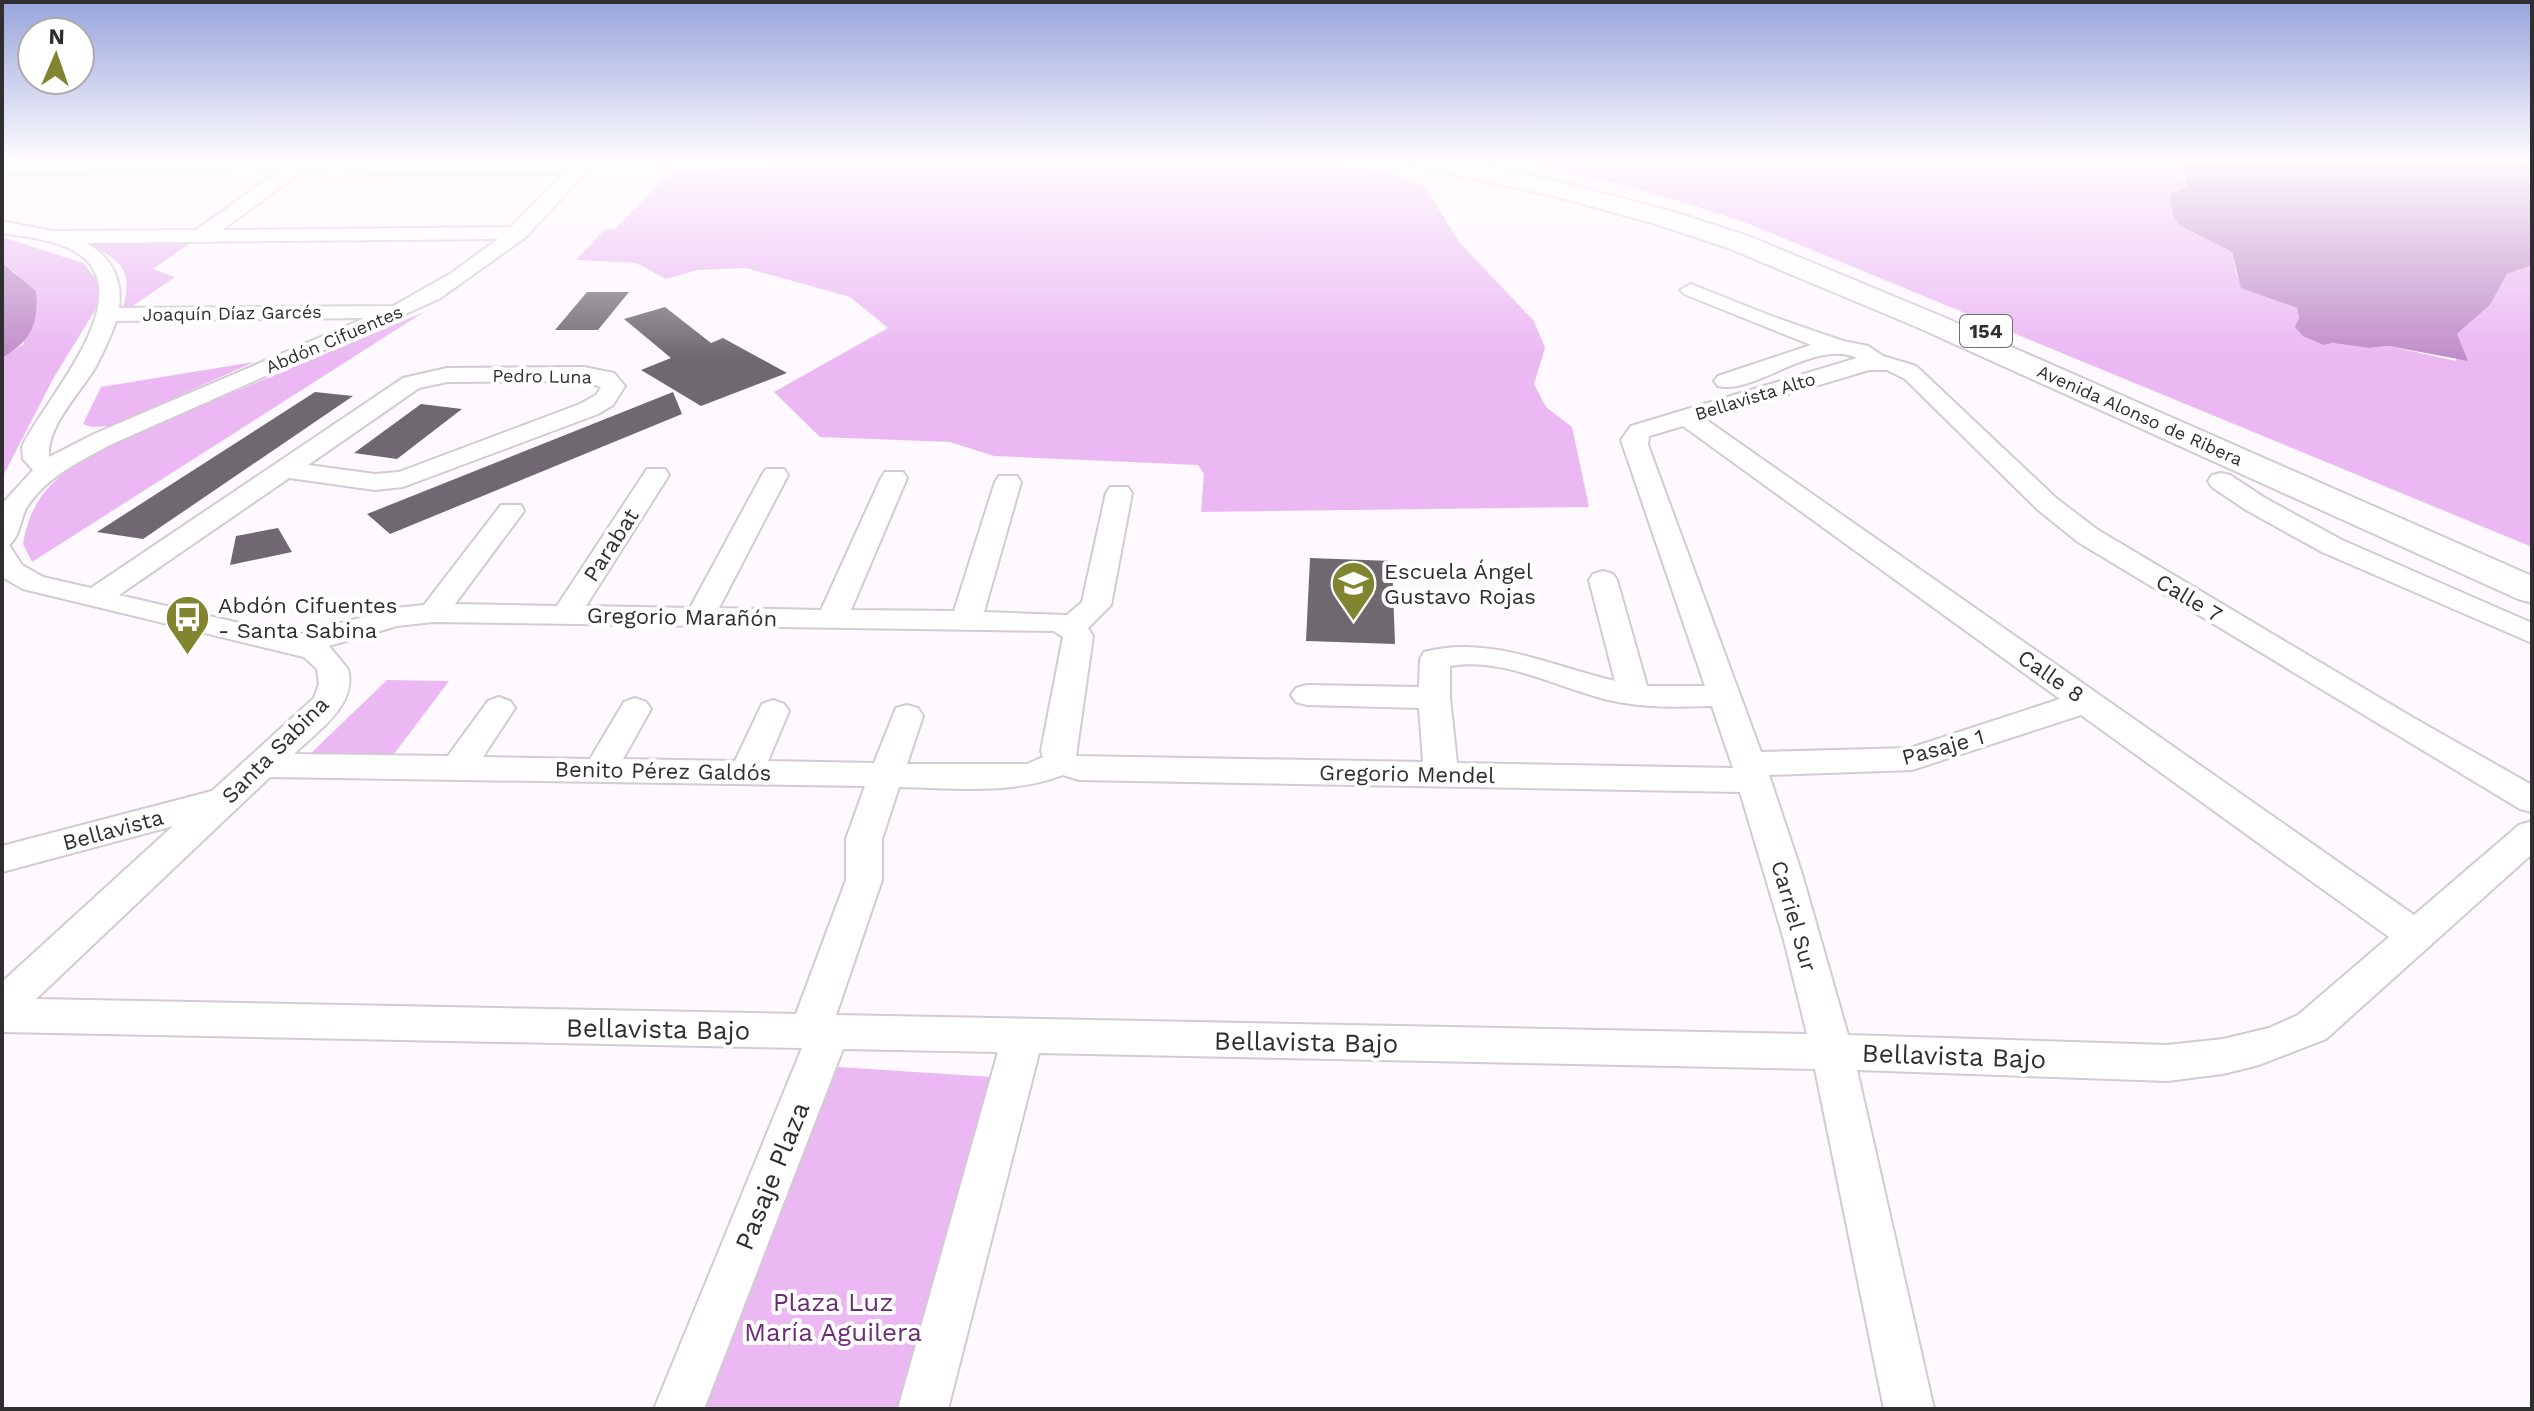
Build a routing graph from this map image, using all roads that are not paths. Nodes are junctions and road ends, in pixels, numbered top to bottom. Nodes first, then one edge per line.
1 (2, 227) edge
2 (213, 227) edge
3 (525, 227) edge
4 (1689, 227) edge
5 (1725, 227) edge
6 (519, 233) junction
7 (202, 235) junction
8 (46, 237) junction
9 (1691, 290) dead end
10 (402, 310) junction
11 (110, 315) junction
12 (1838, 347) junction
13 (1876, 361) junction
14 (1726, 381) dead end
15 (1686, 417) junction
16 (1636, 436) joint
17 (281, 469) junction
18 (48, 471) junction
19 (656, 475) dead end
20 (775, 475) dead end
21 (894, 478) dead end
22 (2221, 481) dead end
23 (1008, 482) dead end
24 (1119, 493) dead end
25 (511, 511) dead end
26 (2, 539) edge
27 (2, 552) edge
28 (2532, 565) edge
29 (1603, 580) dead end
30 (2532, 591) edge
31 (95, 598) junction
32 (433, 613) junction
33 (566, 615) junction
34 (700, 617) junction
35 (832, 619) junction
36 (966, 621) junction
37 (1071, 627) junction
38 (2532, 634) edge
39 (297, 645) junction
40 (1307, 695) dead end
41 (1634, 695) junction
42 (1724, 696) junction
43 (1434, 698) junction
44 (2086, 702) junction
45 (499, 708) dead end
46 (635, 709) dead end
47 (773, 711) dead end
48 (907, 716) dead end
49 (1062, 763) junction
50 (262, 765) junction
51 (458, 768) junction
52 (600, 770) junction
53 (1750, 772) junction
54 (746, 773) junction
55 (887, 775) junction
56 (1441, 775) junction
57 (2532, 800) edge
58 (224, 801) junction
59 (2532, 834) edge
60 (2, 859) edge
61 (2415, 936) junction
62 (2, 1006) edge
63 (2, 1015) edge
64 (820, 1032) junction
65 (1023, 1036) junction
66 (1830, 1052) junction
67 (679, 1409) edge
68 (923, 1409) edge
69 (1909, 1409) edge

1 - 8 street
2 - 7 street
3 - 6 street, Abdón Cifuentes
4 - 30 highway, Avenida Alonso de Ribera / 154
5 - 28 highway, Avenida Alonso de Ribera / 154
6 - 7 street
6 - 10 street, Abdón Cifuentes
7 - 8 street
8 - 11 street
9 - 12 street, Calle 7
10 - 11 street, Joaquín Díaz Garcés
10 - 18 street, Abdón Cifuentes
11 - 18 street
12 - 13 street, Calle 7
12 - 14 street
13 - 15 street, Bellavista Alto
13 - 57 street, Calle 7
15 - 16 street, Bellavista Alto
15 - 44 street, Calle 8
16 - 42 street, Carriel Sur
17 - 17 street, Pedro Luna
17 - 31 street, Pedro Luna
18 - 26 street
19 - 33 street, Parabat
20 - 34 street
21 - 35 street
22 - 38 street, Avenida Alonso de Ribera
23 - 36 street
24 - 37 street
25 - 32 street
27 - 31 street, Santa Sabina
29 - 41 street
31 - 39 street, Santa Sabina
32 - 33 street, Gregorio Marañón
32 - 39 street, Gregorio Marañón
33 - 34 street, Gregorio Marañón
34 - 35 street, Gregorio Marañón
35 - 36 street, Gregorio Marañón
36 - 37 street, Gregorio Marañón
37 - 49 street
39 - 50 street, Santa Sabina
40 - 43 street
41 - 42 street
41 - 43 street
42 - 53 street, Carriel Sur
43 - 56 street
44 - 53 street, Pasaje 1
44 - 61 street, Calle 8
45 - 51 street
46 - 52 street
47 - 54 street
48 - 55 street, Pasaje Plaza
49 - 55 street, Benito Pérez Galdós
49 - 56 street, Gregorio Mendel
50 - 51 street, Benito Pérez Galdós
50 - 58 street, Santa Sabina
51 - 52 street, Benito Pérez Galdós
52 - 54 street, Benito Pérez Galdós
53 - 56 street, Gregorio Mendel
53 - 66 street, Carriel Sur
54 - 55 street, Benito Pérez Galdós
55 - 64 street, Pasaje Plaza
58 - 60 street, Bellavista
58 - 62 street, Santa Sabina
59 - 61 street, Bellavista Bajo
61 - 66 street, Bellavista Bajo
63 - 64 street, Bellavista Bajo
64 - 65 street, Bellavista Bajo
64 - 67 street, Pasaje Plaza
65 - 66 street, Bellavista Bajo
65 - 68 street
66 - 69 street, Carriel Sur

